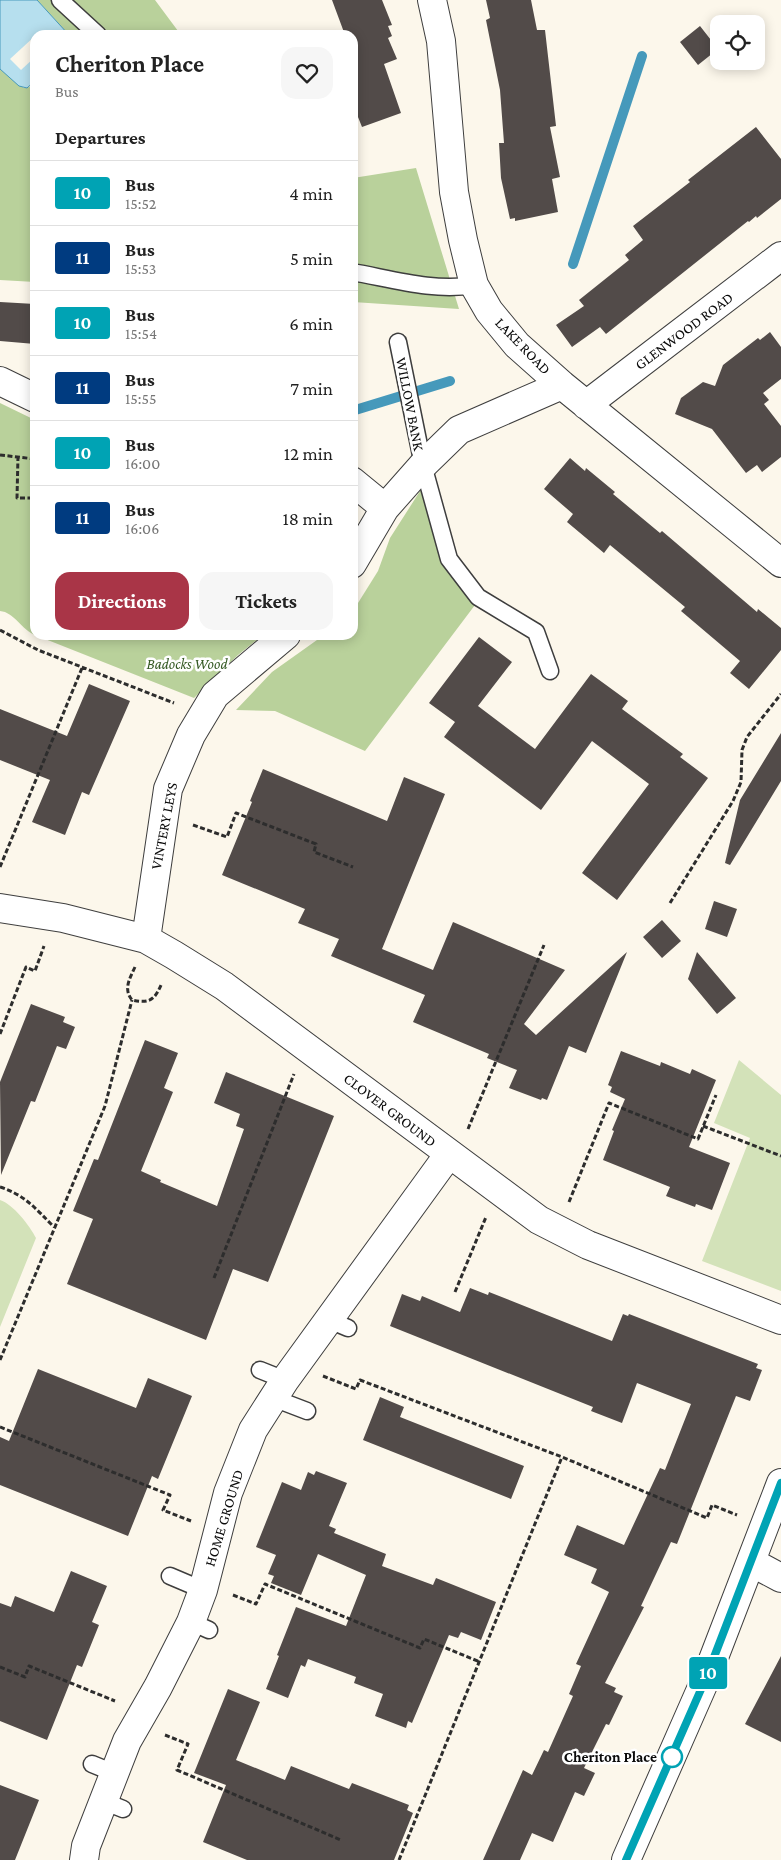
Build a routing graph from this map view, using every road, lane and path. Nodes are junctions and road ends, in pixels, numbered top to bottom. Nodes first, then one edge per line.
1 (60, 0) edge
2 (432, 0) edge
3 (93, 30) edge
4 (781, 256) edge
5 (358, 273) edge
6 (474, 285) junction
7 (398, 342) dead end
8 (0, 381) edge
9 (562, 385) junction
10 (30, 396) edge
11 (586, 405) junction
12 (0, 455) edge
13 (18, 456) junction
14 (30, 458) edge
15 (423, 466) junction
16 (358, 486) edge
17 (30, 498) edge
18 (386, 508) junction
19 (358, 554) edge
20 (781, 563) edge
21 (0, 630) edge
22 (280, 640) edge
23 (82, 668) junction
24 (550, 671) dead end
25 (781, 694) edge
26 (204, 714) junction
27 (164, 814) junction
28 (0, 867) edge
29 (353, 867) dead end
30 (670, 903) dead end
31 (0, 908) edge
32 (55, 917) junction
33 (146, 939) junction
34 (544, 945) dead end
35 (174, 955) junction
36 (132, 1000) junction
37 (0, 1034) edge
38 (305, 1046) junction
39 (716, 1095) dead end
40 (703, 1126) junction
41 (453, 1156) junction
42 (781, 1156) edge
43 (0, 1187) edge
44 (498, 1190) junction
45 (54, 1227) junction
46 (558, 1230) junction
47 (214, 1278) dead end
48 (455, 1292) dead end
49 (781, 1320) edge
50 (0, 1360) edge
51 (278, 1378) junction
52 (307, 1411) dead end
53 (0, 1427) edge
54 (562, 1457) junction
55 (781, 1483) edge
56 (766, 1526) junction
57 (218, 1532) junction
58 (751, 1562) junction
59 (170, 1576) dead end
60 (781, 1578) edge
61 (204, 1587) junction
62 (480, 1662) junction
63 (0, 1667) edge
64 (140, 1718) junction
65 (341, 1840) dead end
66 (84, 1860) edge
67 (399, 1860) edge
68 (626, 1860) edge

1 - 3 lane
2 - 6 street, LAKE ROAD
4 - 11 street, GLENWOOD ROAD
5 - 6 lane
6 - 9 street, LAKE ROAD
7 - 15 lane, WILLOW BANK
8 - 10 street
9 - 11 street, LAKE ROAD
9 - 15 street
11 - 20 street, LAKE ROAD
12 - 13 path
13 - 14 path
13 - 17 path
15 - 18 street
15 - 24 lane, WILLOW BANK
16 - 18 street
18 - 19 street
21 - 23 path
22 - 26 street, VINTERY LEYS
23 - 26 path
23 - 28 path
25 - 30 path
26 - 27 street, VINTERY LEYS
27 - 29 path
27 - 33 street, VINTERY LEYS
31 - 32 street, CLOVER GROUND
32 - 33 street, CLOVER GROUND
32 - 37 path
33 - 35 street, CLOVER GROUND
33 - 36 path
34 - 41 path
35 - 36 path
35 - 38 street, CLOVER GROUND
36 - 45 path
38 - 41 street, CLOVER GROUND
38 - 47 path
39 - 40 path
40 - 42 path
40 - 46 path
41 - 44 street, CLOVER GROUND
41 - 51 street, HOME GROUND
43 - 45 path
44 - 46 street, CLOVER GROUND
44 - 48 path
45 - 50 path
46 - 49 street, CLOVER GROUND
51 - 52 lane
51 - 54 path
51 - 57 street, HOME GROUND
53 - 57 path
54 - 56 path
54 - 62 path
55 - 56 street
56 - 58 street
57 - 61 street, HOME GROUND
58 - 60 street
58 - 68 street
59 - 61 lane
61 - 62 path
61 - 64 street, HOME GROUND
62 - 67 path
63 - 64 path
64 - 65 path
64 - 66 street, HOME GROUND

